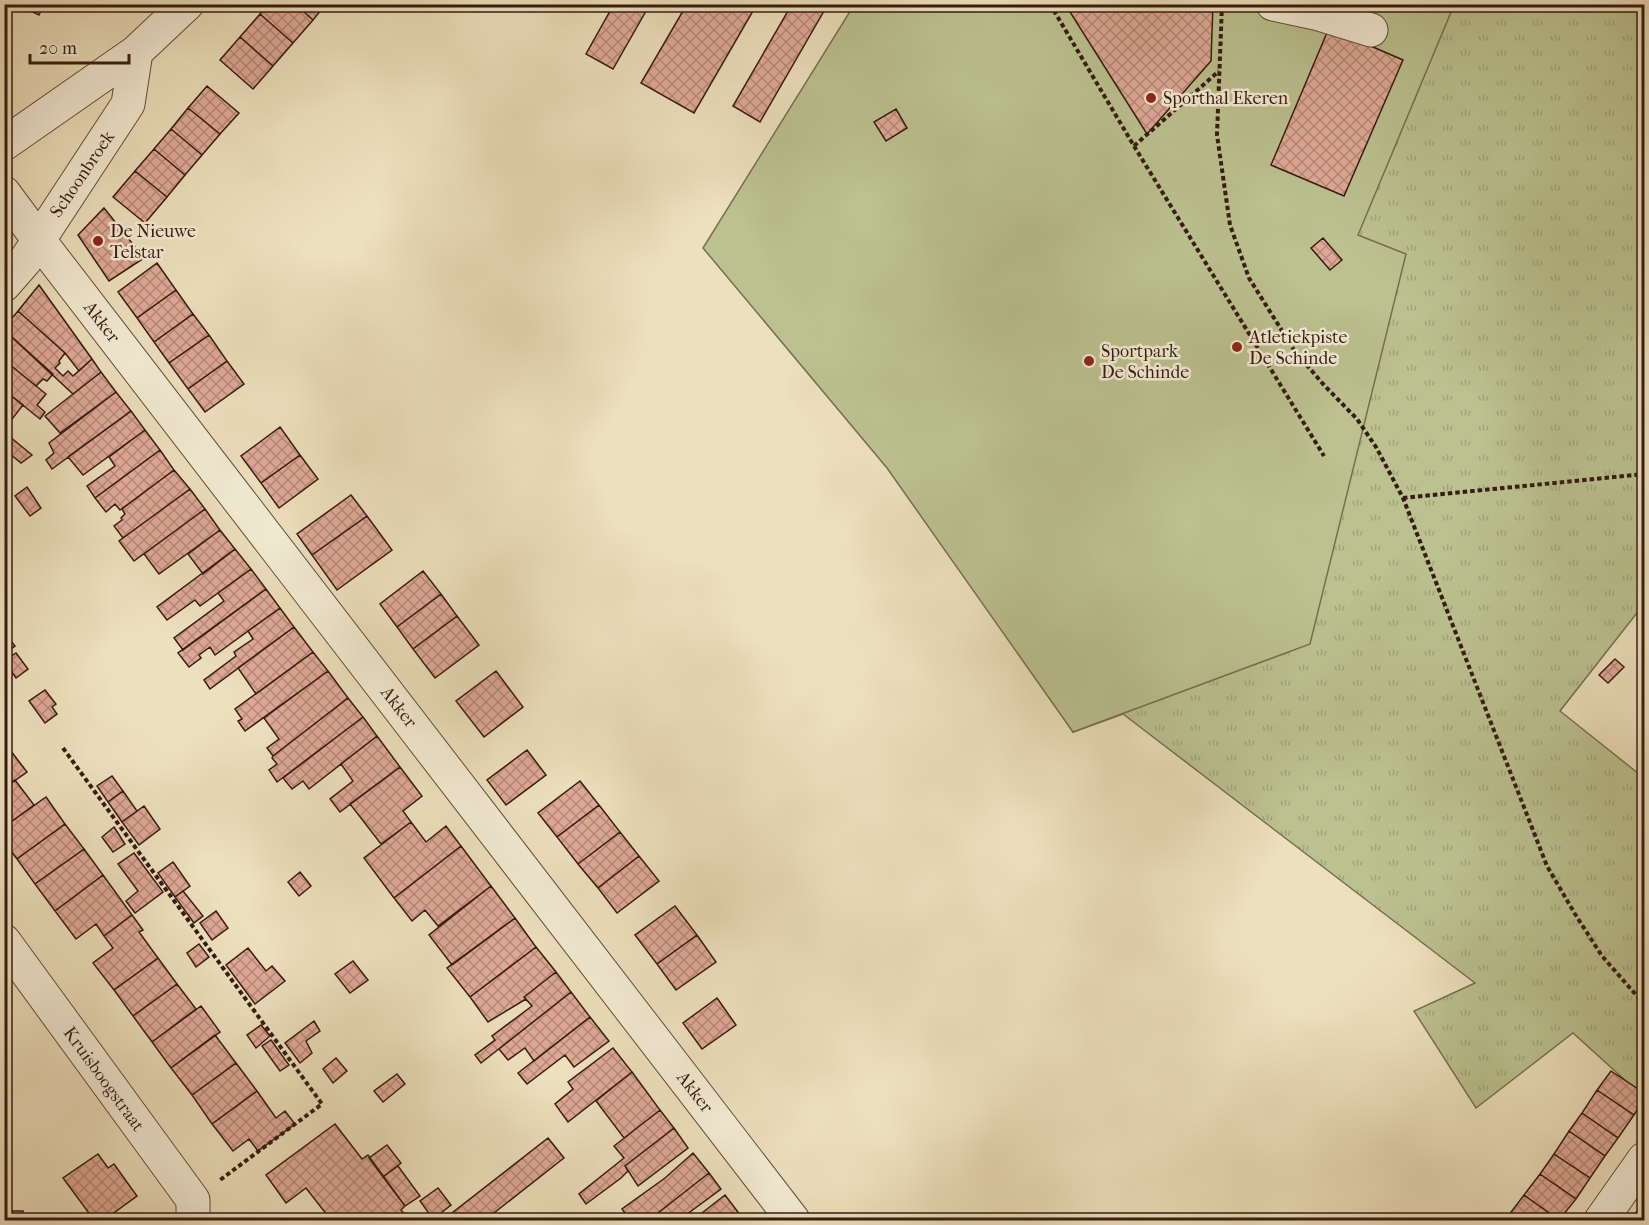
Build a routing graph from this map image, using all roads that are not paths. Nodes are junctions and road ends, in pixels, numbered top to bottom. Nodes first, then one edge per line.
1 (187, 4) edge
2 (1273, 4) edge
3 (1371, 30) dead end
4 (136, 52) junction
5 (4, 144) edge
6 (4, 193) edge
7 (38, 239) junction
8 (4, 285) edge
9 (4, 941) edge
10 (1644, 1159) edge
11 (193, 1210) edge
12 (793, 1221) edge
13 (1601, 1221) edge

1 - 4 street
2 - 3 street
4 - 5 street
4 - 7 street, Schoonbroek
6 - 7 street, Akker
7 - 8 street, Schoonbroek
7 - 12 street, Akker
9 - 11 street, Kruisboogstraat
10 - 13 street

